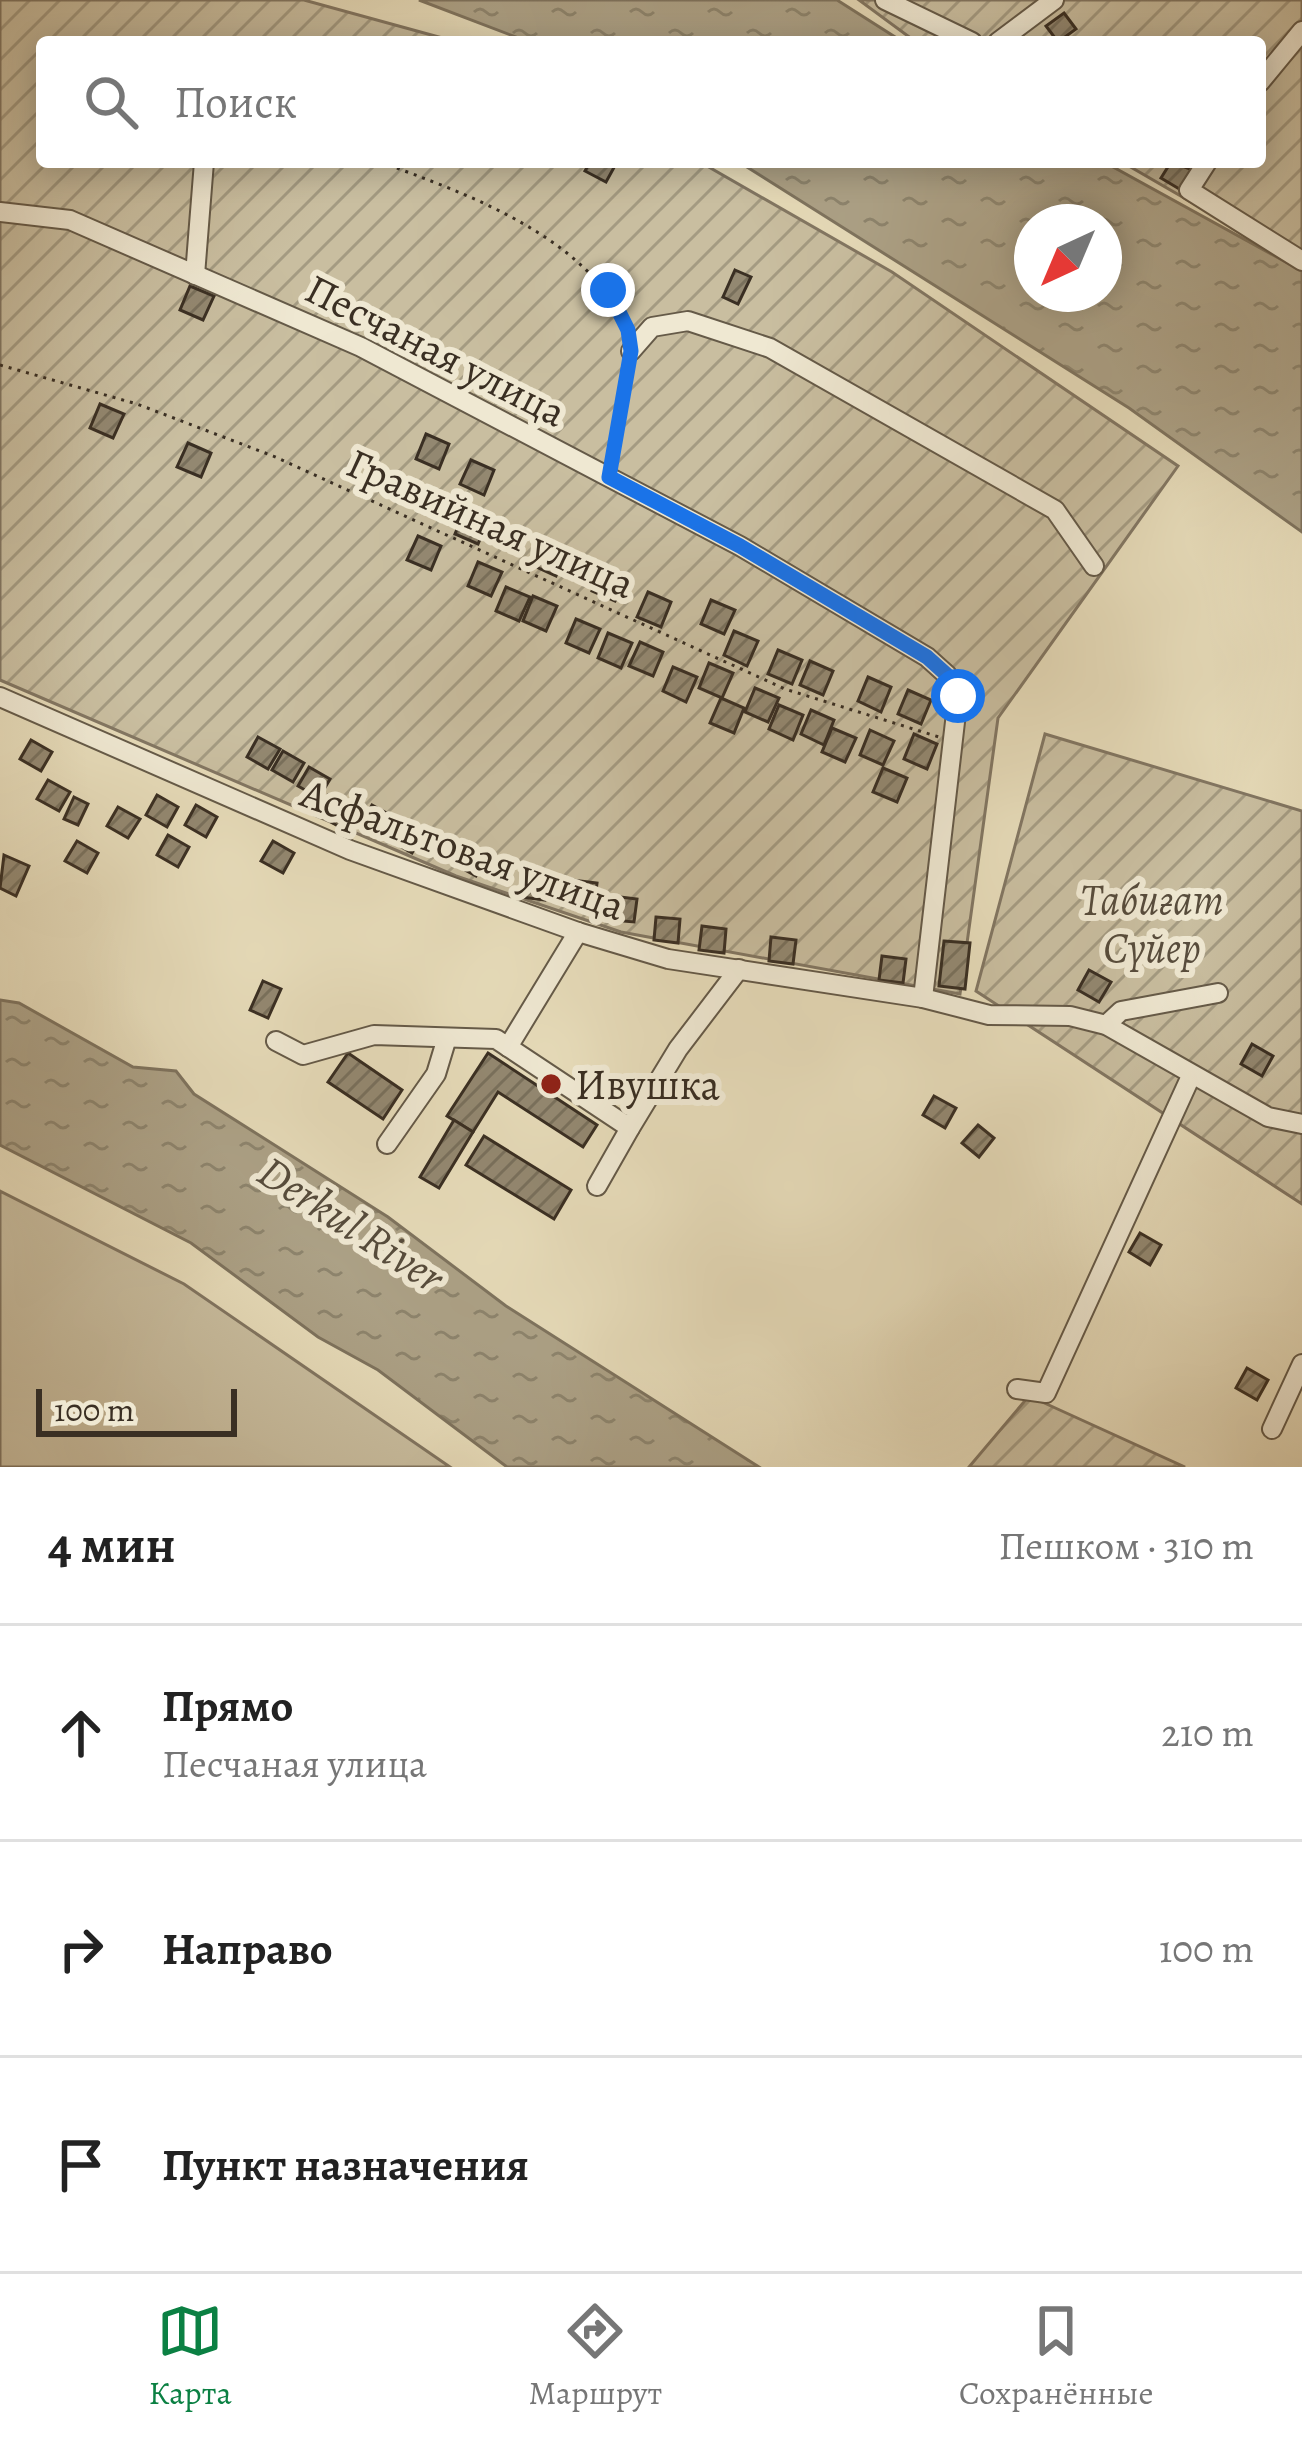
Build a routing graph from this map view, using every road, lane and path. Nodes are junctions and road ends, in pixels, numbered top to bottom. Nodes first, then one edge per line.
1 (885, 0) edge
2 (1054, 0) edge
3 (1302, 31) edge
4 (960, 36) edge
5 (1006, 36) edge
6 (1266, 75) edge
7 (204, 168) edge
8 (393, 168) edge
9 (1203, 168) edge
10 (0, 212) edge
11 (1302, 261) edge
12 (195, 275) junction
13 (631, 351) junction
14 (0, 365) edge
15 (609, 477) junction
16 (1094, 566) dead end
17 (0, 697) edge
18 (956, 741) junction
19 (578, 932) junction
20 (739, 969) junction
21 (1218, 993) dead end
22 (923, 998) junction
23 (1106, 1025) junction
24 (276, 1041) dead end
25 (446, 1041) junction
26 (508, 1047) junction
27 (1191, 1076) junction
28 (1302, 1124) edge
29 (630, 1128) junction
30 (387, 1144) dead end
31 (597, 1186) dead end
32 (1302, 1364) edge
33 (1017, 1389) dead end
34 (1272, 1430) dead end

1 - 4 street
2 - 5 street
3 - 6 street
7 - 12 street
8 - 13 path
9 - 11 street
10 - 12 street, Песчаная улица
12 - 15 street, Песчаная улица
13 - 15 path
13 - 16 street
14 - 18 path, Гравийная улица
15 - 18 street, Песчаная улица
17 - 19 street, Асфальтовая улица
18 - 22 street, Песчаная улица
19 - 20 street, Асфальтовая улица
19 - 26 street
20 - 22 street, Асфальтовая улица
20 - 29 street
21 - 23 street
22 - 23 street, Асфальтовая улица
23 - 27 street
24 - 25 street
25 - 26 street
25 - 30 street
26 - 29 street
27 - 28 street
27 - 33 street
29 - 31 street
32 - 34 street

